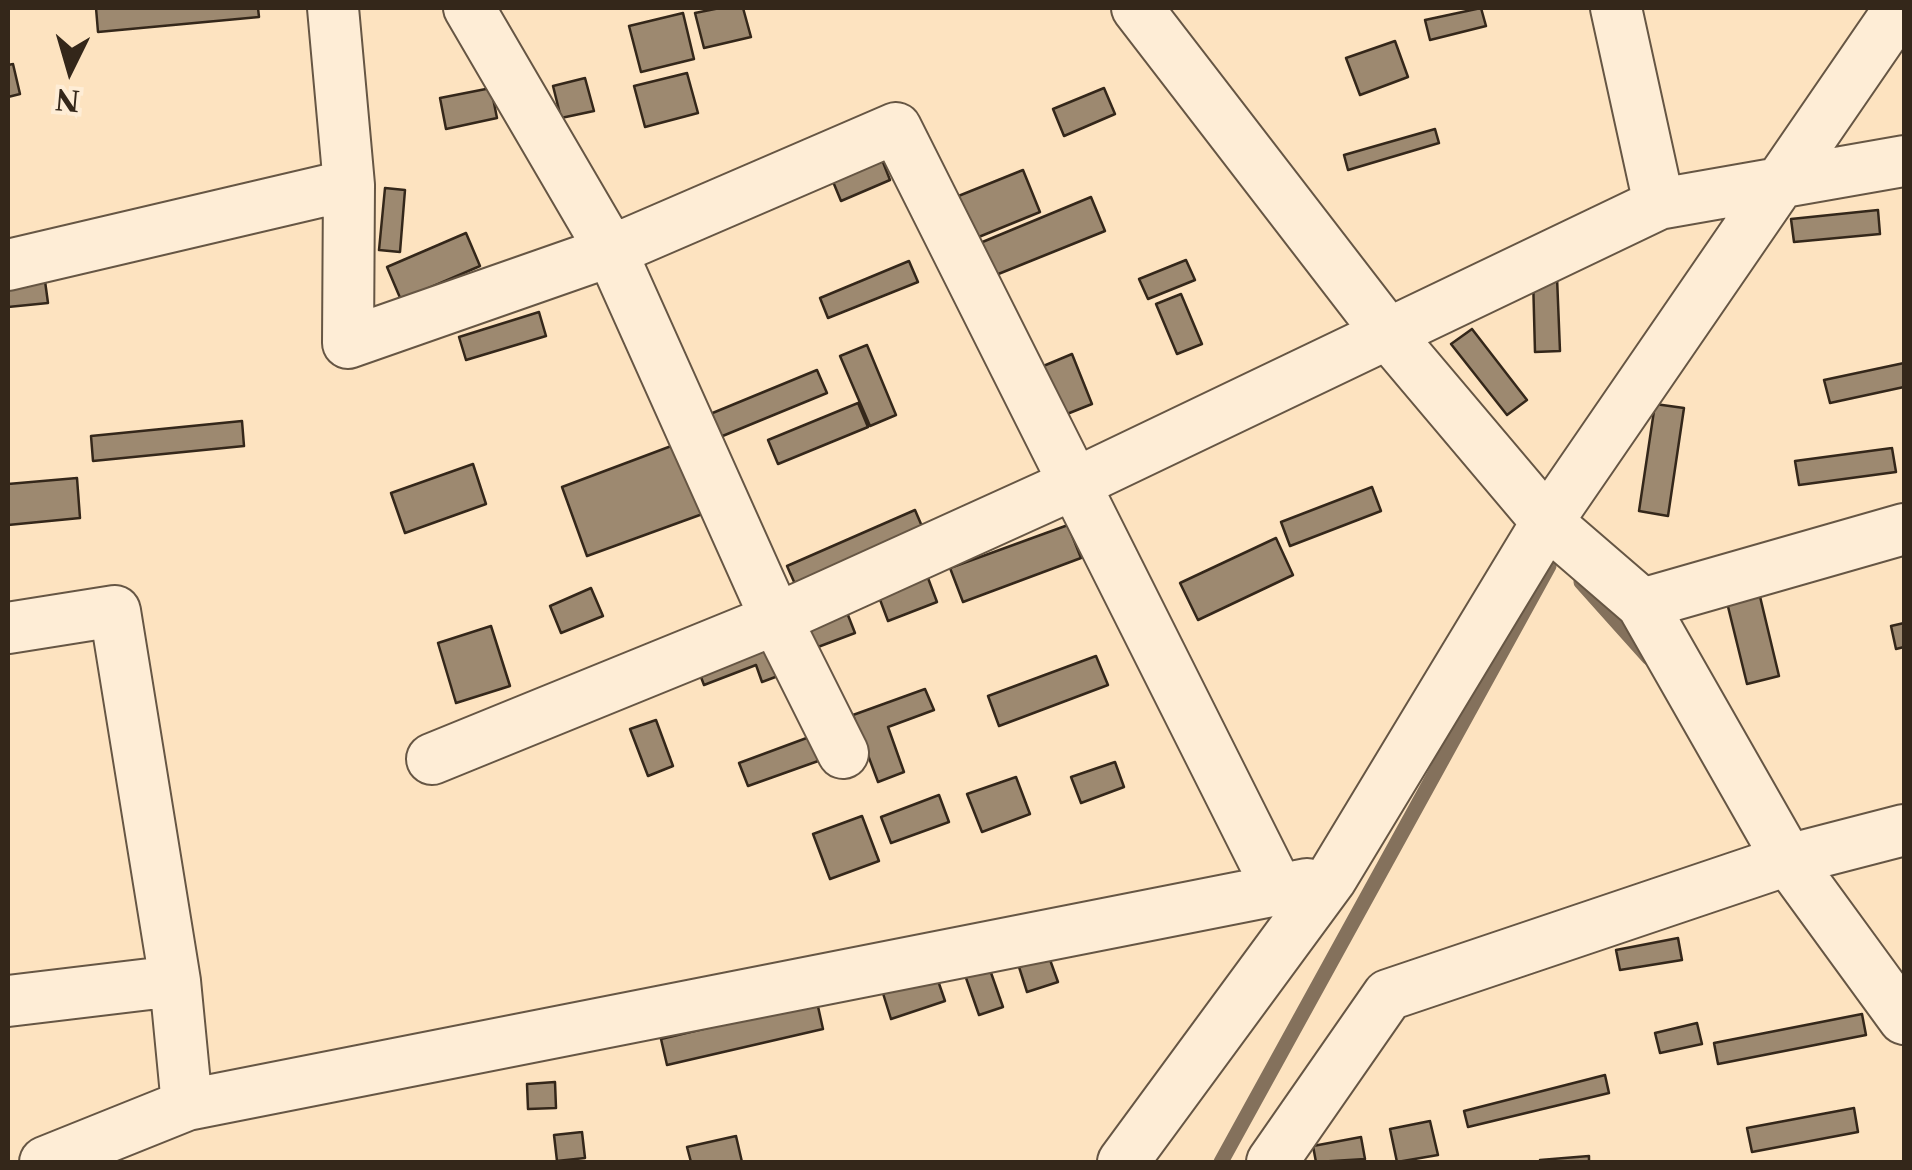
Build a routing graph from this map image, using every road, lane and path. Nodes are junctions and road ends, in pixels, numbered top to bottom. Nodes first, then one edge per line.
1 (333, 8) edge
2 (468, 8) edge
3 (1137, 8) edge
4 (1616, 8) edge
5 (1900, 8) edge
6 (1904, 161) edge
7 (1780, 181) junction
8 (349, 185) junction
9 (1659, 204) junction
10 (611, 252) junction
11 (8, 265) edge
12 (1389, 335) junction
13 (1076, 483) junction
14 (1547, 522) junction
15 (1904, 528) edge
16 (1642, 604) junction
17 (776, 619) junction
18 (8, 628) edge
19 (843, 752) dead end
20 (432, 759) dead end
21 (1904, 830) edge
22 (1788, 860) junction
23 (1331, 879) junction
24 (1278, 890) junction
25 (175, 981) junction
26 (8, 1001) edge
27 (1904, 1019) edge
28 (186, 1105) junction
29 (45, 1162) edge
30 (1124, 1162) edge
31 (1272, 1162) edge

1 - 8 street
2 - 10 street
3 - 12 street
4 - 9 street
5 - 7 street
6 - 7 street
7 - 9 street
7 - 14 street
8 - 10 street
8 - 11 street
9 - 12 street
10 - 13 street
10 - 17 street
12 - 13 street
12 - 14 street
13 - 17 street
13 - 24 street
14 - 16 street
14 - 23 street
15 - 16 street
16 - 22 street
17 - 19 street
17 - 20 street
18 - 25 street
21 - 22 street
22 - 27 street
22 - 31 street
23 - 24 street
23 - 30 street
24 - 28 street
25 - 26 street
25 - 28 street
28 - 29 street

